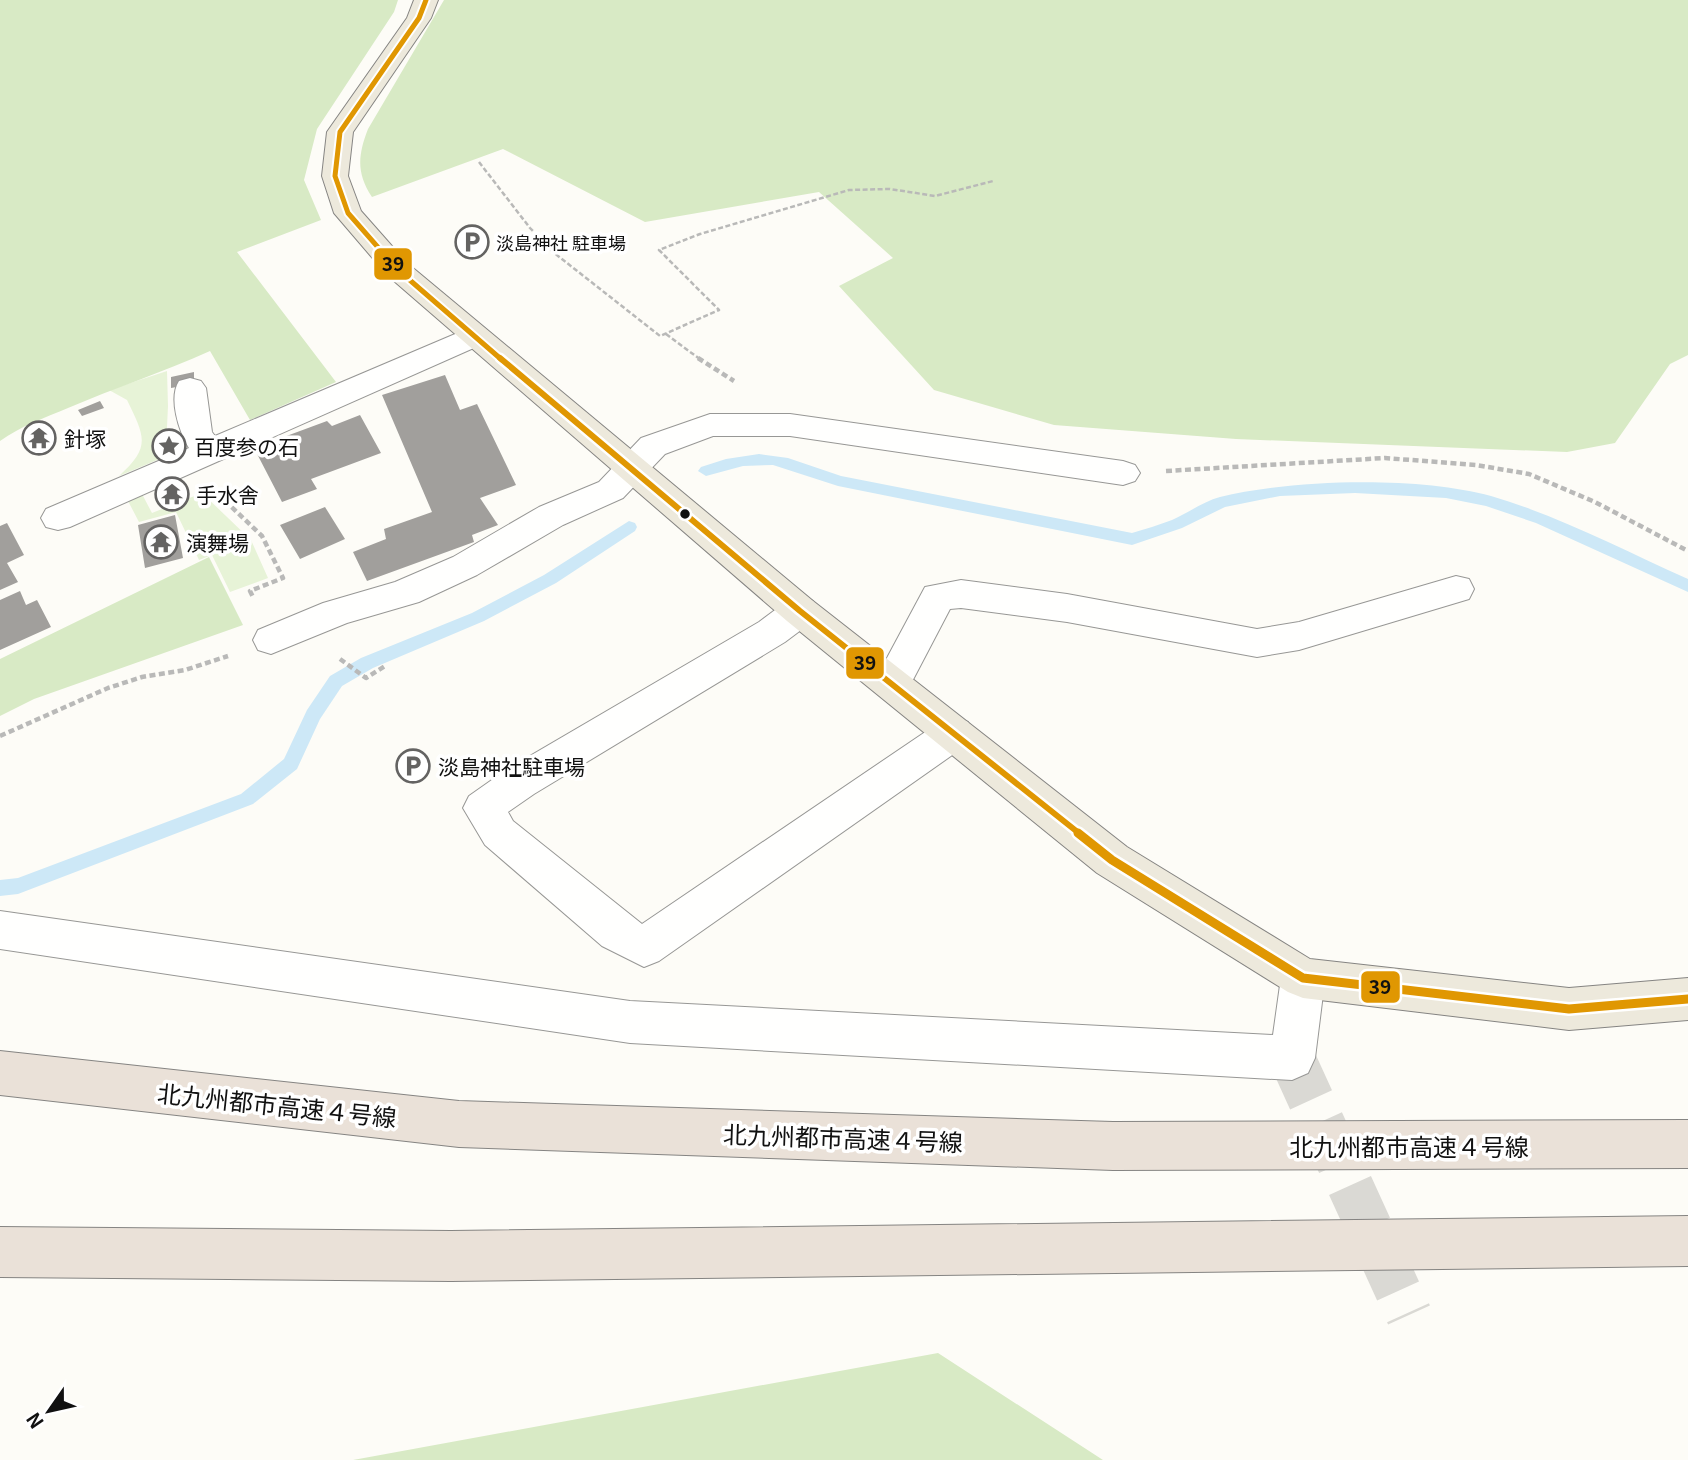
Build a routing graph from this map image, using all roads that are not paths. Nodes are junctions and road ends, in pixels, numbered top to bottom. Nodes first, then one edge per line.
1 (426, 0) edge
2 (474, 335) junction
3 (190, 388) dead end
4 (197, 456) junction
5 (633, 468) junction
6 (1123, 473) road end
7 (58, 518) dead end
8 (1456, 589) dead end
9 (800, 611) junction
10 (271, 640) road end
11 (892, 684) junction
12 (954, 733) junction
13 (0, 930) edge
14 (1303, 978) junction
15 (1688, 999) edge
16 (0, 1073) edge
17 (1688, 1143) edge
18 (1688, 1241) edge
19 (0, 1252) edge

1 - 2 main road
2 - 4 street
2 - 5 main road
3 - 4 street
4 - 7 street
5 - 6 street
5 - 9 main road
5 - 10 street
8 - 11 street
9 - 11 main road
9 - 12 street
11 - 12 main road
12 - 14 main road
13 - 14 street
14 - 15 main road
16 - 17 highway, 北九州都市高速４号線
18 - 19 highway

